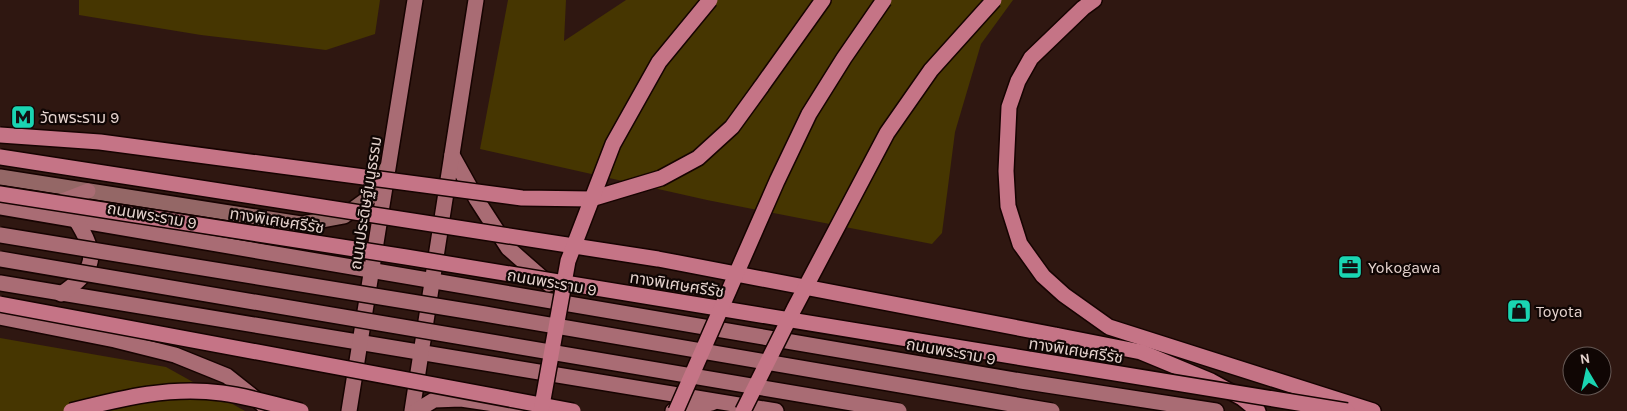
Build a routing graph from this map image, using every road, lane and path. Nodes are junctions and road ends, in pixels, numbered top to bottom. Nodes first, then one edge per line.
1 (415, 0) edge
2 (476, 0) edge
3 (710, 0) edge
4 (823, 0) edge
5 (884, 0) edge
6 (994, 0) edge
7 (1094, 0) edge
8 (0, 134) edge
9 (452, 154) junction
10 (0, 157) edge
11 (388, 166) junction
12 (0, 177) edge
13 (88, 191) junction
14 (0, 194) edge
15 (0, 207) edge
16 (32, 212) junction
17 (76, 220) junction
18 (0, 235) edge
19 (0, 259) edge
20 (372, 269) junction
21 (432, 279) junction
22 (0, 283) edge
23 (61, 294) junction
24 (570, 303) junction
25 (0, 304) edge
26 (0, 317) edge
27 (360, 343) junction
28 (420, 352) junction
29 (721, 401) junction
30 (71, 411) edge
31 (268, 411) edge
32 (301, 411) edge
33 (350, 411) edge
34 (412, 411) edge
35 (416, 411) edge
36 (539, 411) edge
37 (573, 411) edge
38 (674, 411) edge
39 (742, 411) edge
40 (776, 411) edge
41 (899, 411) edge
42 (1052, 411) edge
43 (1216, 411) edge
44 (1258, 411) edge
45 (1347, 411) edge
46 (1373, 411) edge

1 - 11 main road, ถนนประดิษฐ์มนูธรรม
2 - 9 main road
3 - 36 highway, bridge
4 - 8 highway, bridge
5 - 38 highway, bridge
6 - 39 highway, bridge
7 - 46 highway
9 - 21 main road
9 - 24 main road
10 - 44 highway, bridge
11 - 13 main road, ถนนพระราม 9
11 - 20 main road, ถนนประดิษฐ์มนูธรรม
12 - 13 main road, ถนนพระราม 9
13 - 16 main road
14 - 45 highway, ทางพิเศษศรีรัช, bridge
15 - 16 main road, ถนนพระราม 9
16 - 17 main road, ถนนพระราม 9
17 - 20 main road, ถนนพระราม 9
17 - 23 main road
18 - 42 main road, bridge
19 - 41 main road, bridge
20 - 21 main road, ถนนพระราม 9
20 - 27 main road, ถนนประดิษฐ์มนูธรรม
21 - 24 main road, ถนนพระราม 9
21 - 28 main road
22 - 23 main road
23 - 27 main road
24 - 43 main road, ถนนพระราม 9
25 - 37 highway, bridge
26 - 31 main road
27 - 28 main road
27 - 33 main road, ถนนประดิษฐ์มนูธรรม
28 - 29 main road
28 - 34 main road
29 - 38 main road
29 - 40 main road
30 - 32 highway, bridge
35 - 36 main road

